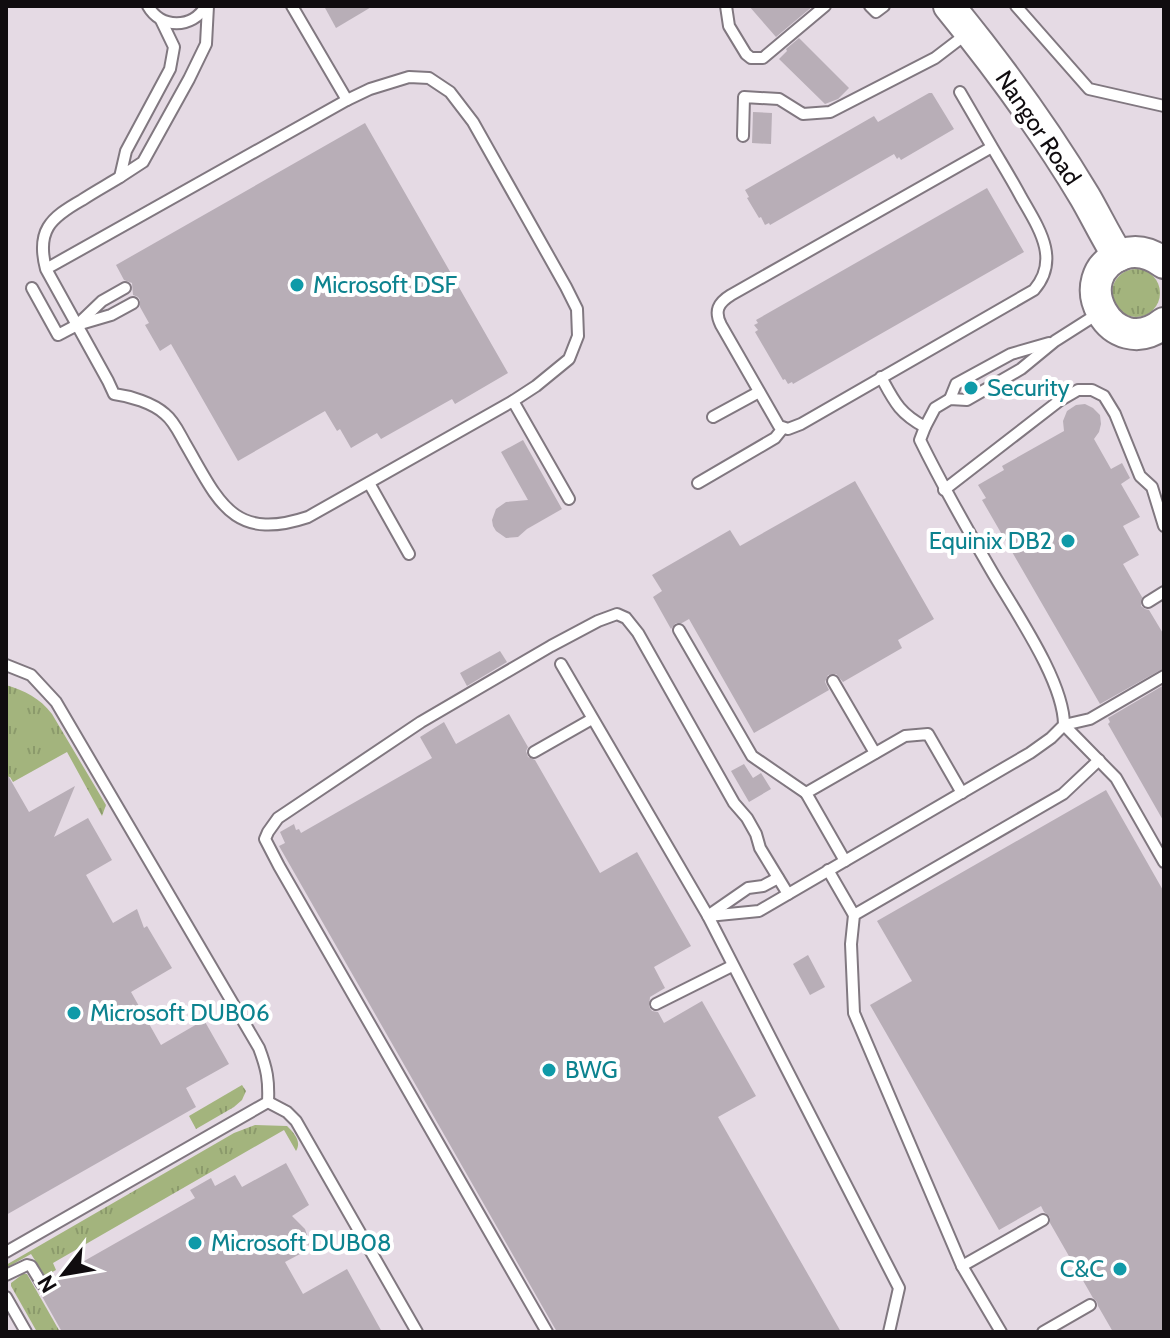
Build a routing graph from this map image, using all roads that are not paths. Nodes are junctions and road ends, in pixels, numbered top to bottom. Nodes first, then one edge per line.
1 (148, 6) edge
2 (207, 6) edge
3 (292, 6) edge
4 (726, 6) edge
5 (825, 6) edge
6 (870, 6) edge
7 (884, 6) edge
8 (949, 6) edge
9 (1016, 6) edge
10 (161, 20) junction
11 (970, 31) junction
12 (960, 92) dead end
13 (347, 100) junction
14 (1164, 106) edge
15 (743, 136) dead end
16 (992, 147) junction
17 (120, 177) junction
18 (1118, 256) junction
19 (1164, 263) edge
20 (46, 269) junction
21 (32, 288) dead end
22 (125, 288) dead end
23 (133, 303) dead end
24 (1100, 312) junction
25 (77, 325) junction
26 (1162, 332) edge
27 (1055, 341) junction
28 (881, 377) junction
29 (759, 392) junction
30 (950, 399) junction
31 (513, 401) junction
32 (713, 417) dead end
33 (925, 427) junction
34 (783, 428) junction
35 (369, 483) junction
36 (698, 483) dead end
37 (944, 490) junction
38 (569, 499) dead end
39 (1164, 526) edge
40 (409, 554) dead end
41 (1164, 592) edge
42 (1148, 602) dead end
43 (679, 630) dead end
44 (561, 664) dead end
45 (6, 665) edge
46 (1164, 676) edge
47 (833, 681) dead end
48 (592, 719) junction
49 (1064, 725) junction
50 (534, 752) dead end
51 (875, 753) junction
52 (1099, 760) junction
53 (806, 793) junction
54 (962, 793) junction
55 (845, 861) junction
56 (1164, 862) edge
57 (828, 870) junction
58 (778, 878) junction
59 (788, 894) junction
60 (854, 915) junction
61 (708, 916) junction
62 (732, 966) junction
63 (656, 1004) dead end
64 (268, 1102) junction
65 (1043, 1220) dead end
66 (6, 1252) edge
67 (962, 1266) junction
68 (6, 1275) edge
69 (42, 1284) dead end
70 (6, 1297) edge
71 (1090, 1305) dead end
72 (26, 1332) edge
73 (417, 1332) edge
74 (547, 1332) edge
75 (889, 1332) edge
76 (1001, 1332) edge
77 (1043, 1332) edge

1 - 10 lane
2 - 10 lane
2 - 17 lane
3 - 13 lane
4 - 5 lane
6 - 7 lane
8 - 11 main road, Nangor Road
9 - 14 lane
10 - 17 lane
11 - 15 lane
11 - 18 main road, Nangor Road
12 - 16 lane
13 - 20 lane
13 - 31 lane
16 - 28 lane
16 - 29 lane
17 - 20 lane
18 - 19 main road
18 - 24 main road
20 - 25 lane
21 - 25 lane
22 - 25 lane
23 - 25 lane
24 - 26 main road
24 - 27 lane
25 - 35 lane
27 - 30 lane
27 - 30 lane
28 - 33 lane
28 - 34 lane
29 - 32 lane
29 - 34 lane
30 - 33 lane
31 - 35 lane
31 - 38 lane
33 - 37 lane
34 - 36 lane
35 - 40 lane
37 - 39 lane
37 - 49 lane
41 - 42 lane
43 - 53 lane
44 - 48 lane
45 - 64 lane
46 - 49 lane
47 - 51 lane
48 - 50 lane
48 - 61 lane
49 - 52 lane
49 - 54 lane
51 - 53 lane
51 - 54 lane
52 - 56 lane
52 - 60 lane
53 - 55 lane
54 - 55 lane
55 - 57 lane
57 - 59 lane
57 - 60 lane
58 - 59 lane
58 - 61 lane
58 - 74 lane
59 - 61 lane
60 - 67 lane
61 - 62 lane
62 - 63 lane
62 - 75 lane
64 - 66 lane
64 - 73 lane
65 - 67 lane
67 - 76 lane
68 - 69 lane
70 - 72 lane
71 - 77 lane

